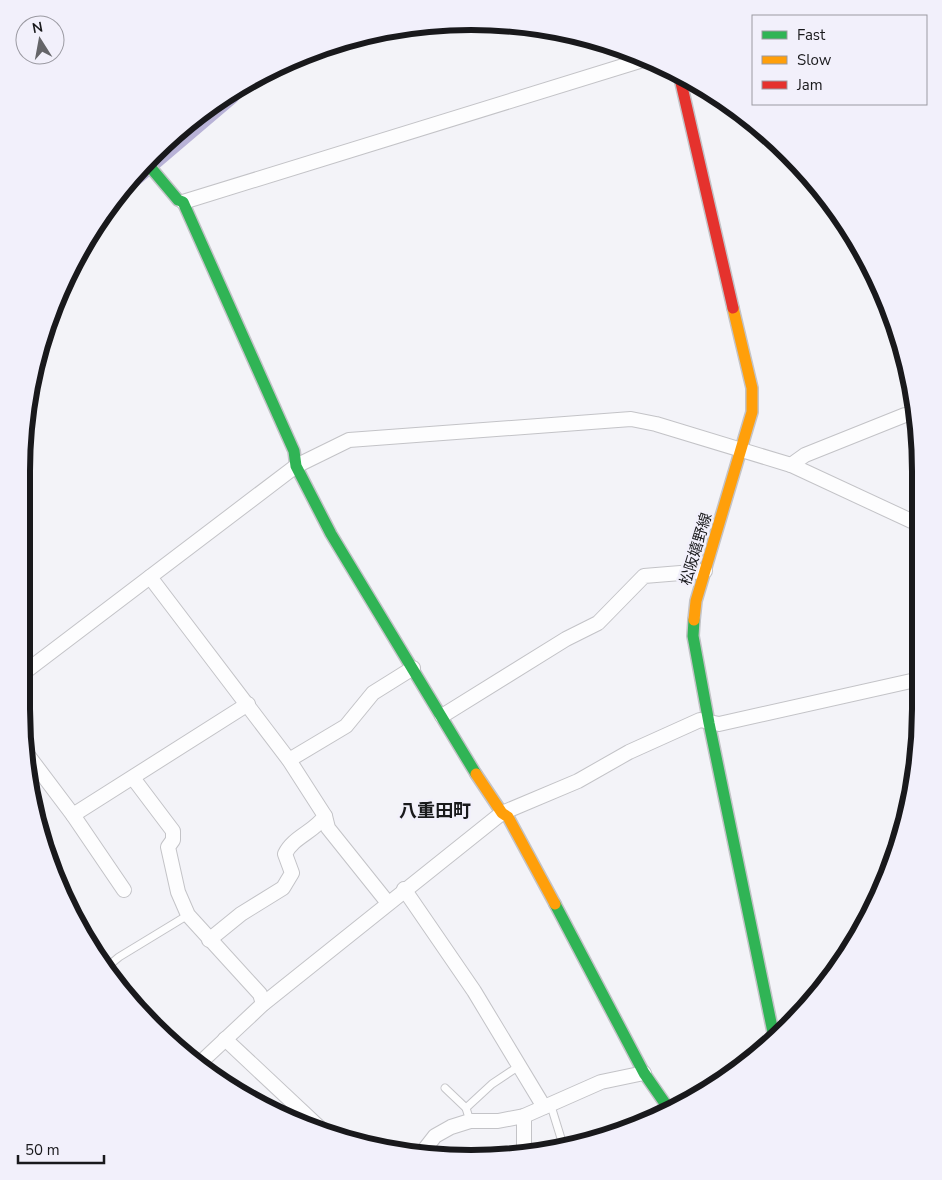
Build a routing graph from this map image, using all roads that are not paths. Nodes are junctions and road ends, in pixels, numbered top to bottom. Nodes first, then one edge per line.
1 (636, 62) edge
2 (681, 83) edge
3 (151, 168) edge
4 (183, 202) junction
5 (906, 415) dead end
6 (742, 450) junction
7 (791, 465) junction
8 (296, 466) junction
9 (912, 521) edge
10 (705, 571) junction
11 (150, 577) junction
12 (30, 668) edge
13 (413, 668) junction
14 (912, 682) edge
15 (248, 704) junction
16 (442, 716) junction
17 (709, 723) junction
18 (289, 760) junction
19 (34, 763) edge
20 (133, 778) junction
21 (502, 813) junction
22 (73, 815) junction
23 (325, 816) junction
24 (404, 889) junction
25 (124, 890) dead end
26 (388, 903) junction
27 (188, 915) junction
28 (209, 940) junction
29 (111, 964) edge
30 (263, 1004) junction
31 (773, 1031) edge
32 (225, 1040) junction
33 (204, 1060) edge
34 (519, 1066) junction
35 (644, 1073) junction
36 (445, 1088) dead end
37 (666, 1105) edge
38 (547, 1106) junction
39 (468, 1115) junction
40 (524, 1116) junction
41 (311, 1120) edge
42 (561, 1141) edge
43 (524, 1146) dead end
44 (426, 1147) edge

1 - 4 street
2 - 6 street, 松阪嬉野線
3 - 4 street
4 - 8 street
5 - 7 street
6 - 7 street
6 - 8 street
6 - 10 street, 松阪嬉野線
7 - 9 street
8 - 11 street
8 - 13 street
10 - 16 street
10 - 17 street, 松阪嬉野線
11 - 12 street
11 - 15 street
13 - 16 street
13 - 18 street
14 - 17 street
15 - 18 street
15 - 20 street
16 - 21 street
17 - 21 street
17 - 31 street, 松阪嬉野線
18 - 23 street
19 - 22 street
20 - 22 street
20 - 27 street
21 - 24 street
21 - 35 street
22 - 25 street
23 - 26 street
23 - 28 street
24 - 26 street
24 - 34 street
26 - 30 street
27 - 28 street
27 - 29 lane
28 - 30 street
30 - 32 street
32 - 33 street
32 - 41 street
34 - 38 street
34 - 39 lane
35 - 37 street
35 - 38 street
36 - 39 lane
38 - 40 street
38 - 42 lane
39 - 40 street
39 - 44 street
40 - 43 street

